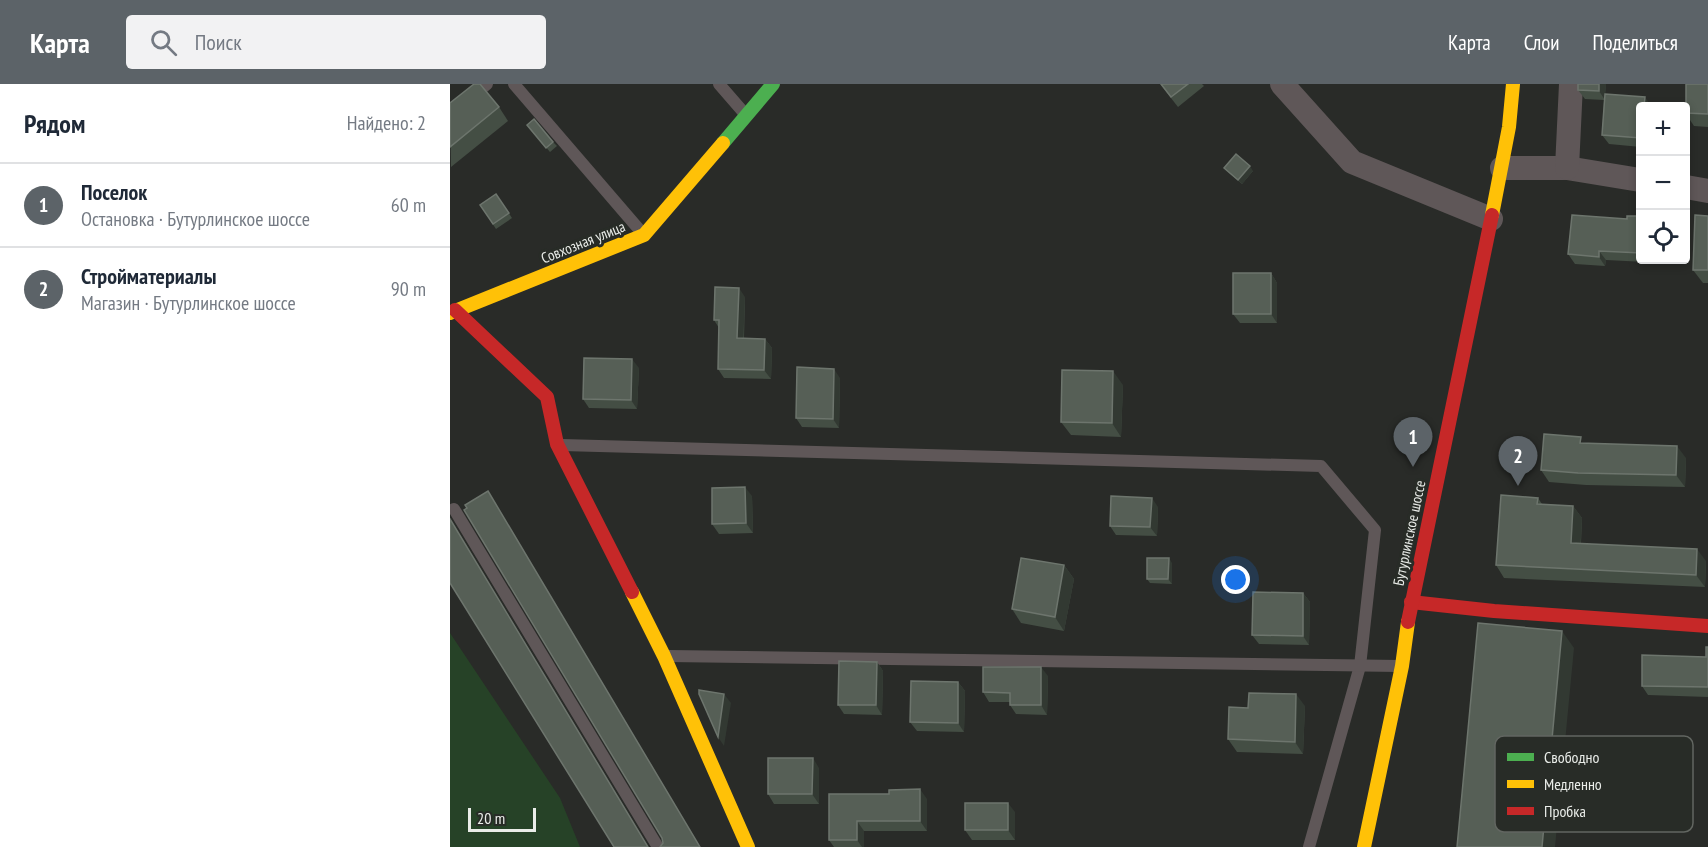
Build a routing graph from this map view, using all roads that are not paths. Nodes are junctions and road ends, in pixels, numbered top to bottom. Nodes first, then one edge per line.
1 (487, 84) edge
2 (514, 84) edge
3 (719, 84) edge
4 (773, 84) edge
5 (1282, 84) edge
6 (1513, 84) edge
7 (1571, 84) edge
8 (450, 114) edge
9 (746, 115) junction
10 (1502, 168) junction
11 (1567, 168) junction
12 (1636, 179) edge
13 (1690, 188) edge
14 (1708, 191) edge
15 (1491, 219) junction
16 (644, 235) junction
17 (452, 312) edge
18 (557, 444) junction
19 (454, 509) dead end
20 (1411, 602) junction
21 (1708, 626) edge
22 (664, 656) junction
23 (1360, 666) junction
24 (1402, 666) junction
25 (658, 847) edge
26 (748, 847) edge
27 (1309, 847) edge
28 (1364, 847) edge

1 - 8 lane
2 - 16 lane
3 - 9 lane
4 - 9 street, Совхозная улица
5 - 15 street
6 - 10 street, Бутурлинское шоссе
7 - 11 street
9 - 16 street, Совхозная улица
10 - 11 street
10 - 15 street, Бутурлинское шоссе
11 - 12 street
13 - 14 street
15 - 20 street, Бутурлинское шоссе
16 - 17 street, Совхозная улица
17 - 18 street
18 - 22 street
18 - 23 lane
19 - 25 lane
20 - 21 street
20 - 24 street, Бутурлинское шоссе
22 - 23 lane
22 - 26 street
23 - 24 lane
23 - 27 lane
24 - 28 street, Бутурлинское шоссе

